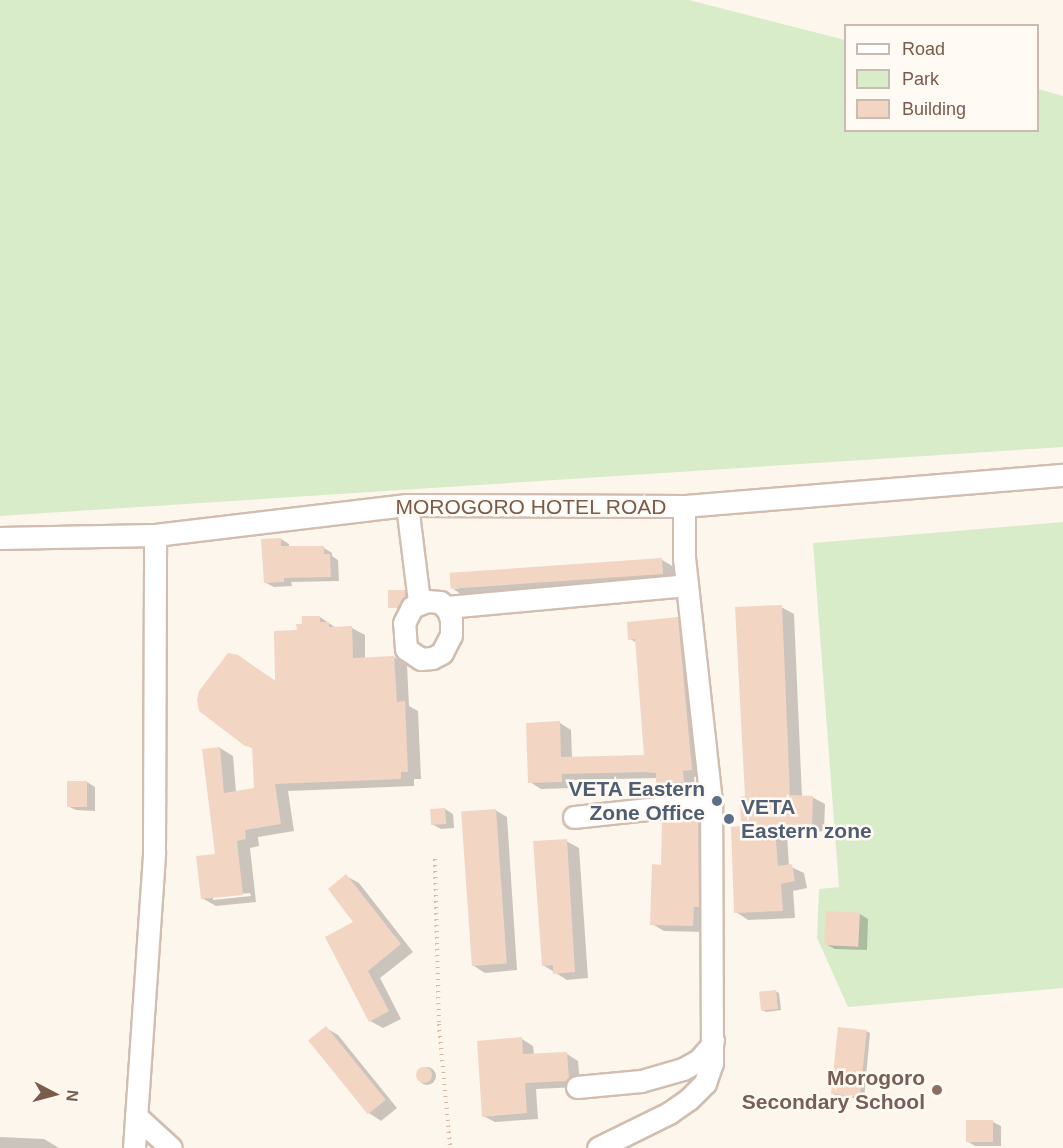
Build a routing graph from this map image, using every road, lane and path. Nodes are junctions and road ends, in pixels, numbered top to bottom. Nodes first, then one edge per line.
1 (1063, 475) edge
2 (407, 506) junction
3 (684, 506) junction
4 (155, 535) junction
5 (0, 538) edge
6 (687, 585) junction
7 (419, 602) junction
8 (446, 607) junction
9 (711, 802) junction
10 (574, 817) dead end
11 (435, 859) dead end
12 (714, 1021) junction
13 (577, 1087) dead end
14 (136, 1116) junction
15 (134, 1148) edge
16 (171, 1148) edge
17 (450, 1148) edge
18 (598, 1148) edge

1 - 3 street, MOROGORO HOTEL ROAD
2 - 3 street, MOROGORO HOTEL ROAD
2 - 4 street, MOROGORO HOTEL ROAD
2 - 7 street
3 - 6 street
4 - 5 street, MOROGORO HOTEL ROAD
4 - 14 street
6 - 8 street
6 - 9 street
7 - 8 street
7 - 8 street
9 - 10 street
9 - 12 street
11 - 17 path
12 - 13 street
12 - 18 street
14 - 15 street
14 - 16 street

